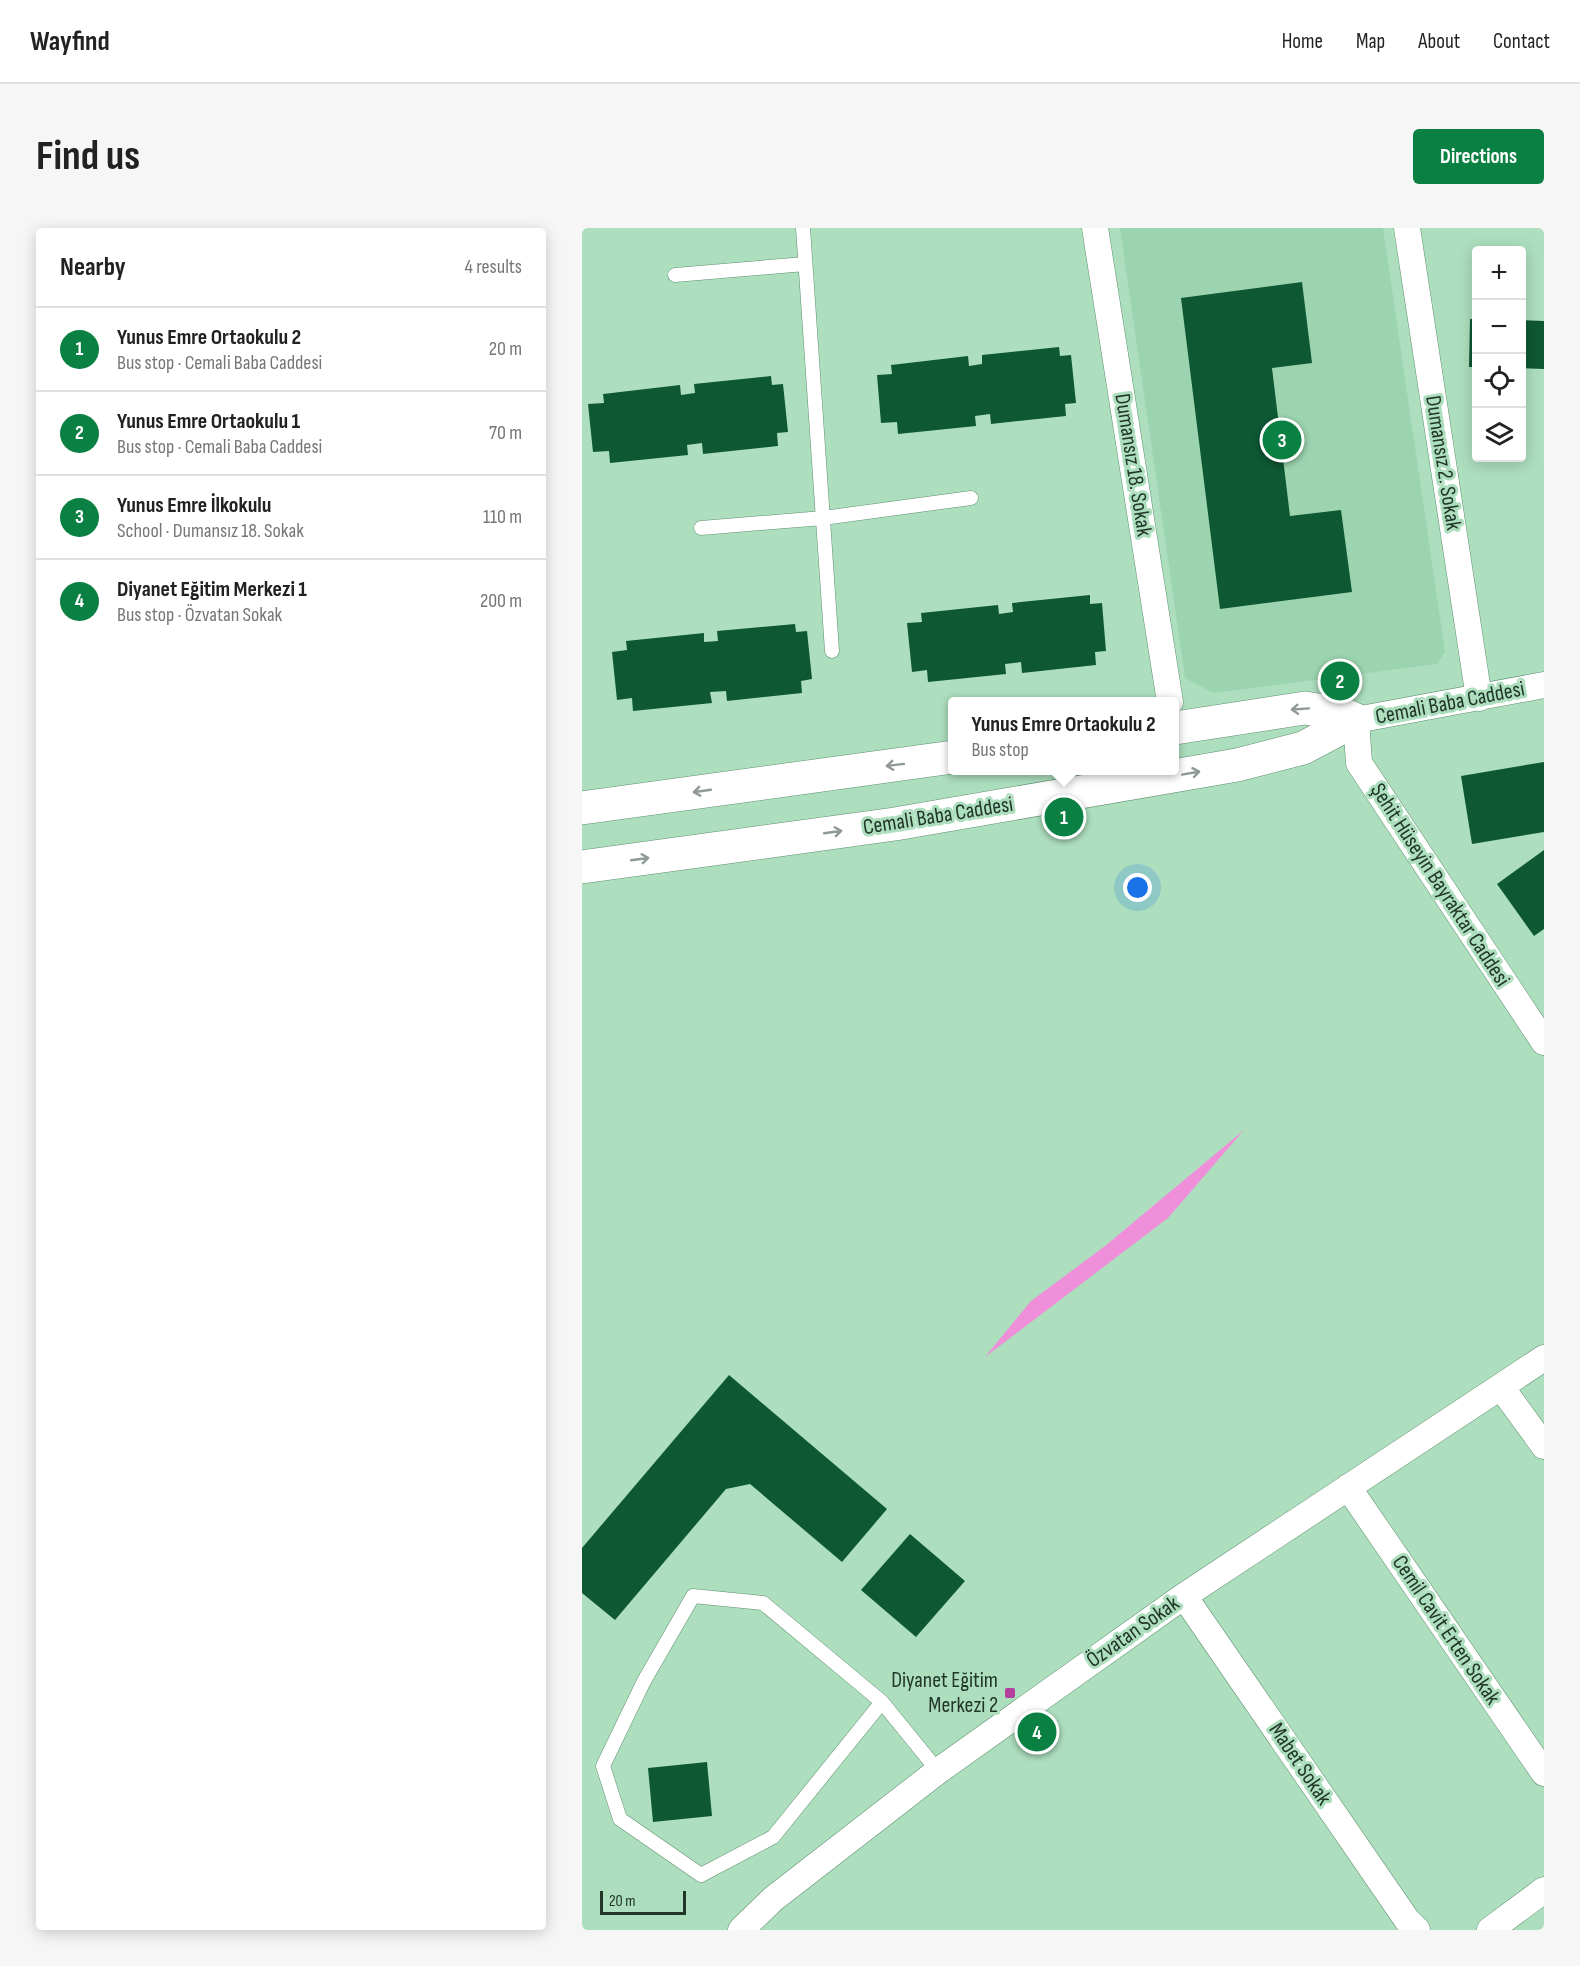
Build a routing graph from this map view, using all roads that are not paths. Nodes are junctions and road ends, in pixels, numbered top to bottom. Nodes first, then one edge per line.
1 (803, 228) edge
2 (1095, 228) edge
3 (1407, 228) edge
4 (805, 264) junction
5 (675, 275) dead end
6 (971, 498) dead end
7 (823, 518) junction
8 (701, 528) dead end
9 (832, 651) dead end
10 (1544, 685) edge
11 (1169, 697) edge
12 (1479, 698) junction
13 (1356, 720) junction
14 (1179, 727) edge
15 (948, 758) edge
16 (582, 808) edge
17 (582, 867) edge
18 (1544, 1042) edge
19 (1544, 1358) edge
20 (1501, 1387) junction
21 (1544, 1446) edge
22 (1348, 1487) junction
23 (1184, 1596) junction
24 (882, 1702) junction
25 (938, 1771) junction
26 (1544, 1773) edge
27 (1544, 1890) edge
28 (741, 1930) edge
29 (1417, 1930) edge
30 (1490, 1930) edge

1 - 4 lane
2 - 11 street, Dumansız 18. Sokak
3 - 12 street, Dumansız 2. Sokak
4 - 5 lane
4 - 7 lane
6 - 7 lane
7 - 8 lane
7 - 9 lane
10 - 12 street, Cemali Baba Caddesi
12 - 13 street, Cemali Baba Caddesi
13 -> 14 street, Cemali Baba Caddesi
17 -> 13 street, Cemali Baba Caddesi
13 - 18 street, Şehit Hüseyin Bayraktar Caddesi
15 -> 16 street
19 - 20 street, Özvatan Sokak
20 - 21 street
20 - 22 street, Özvatan Sokak
22 - 23 street, Özvatan Sokak
22 - 26 street, Cemil Cavit Erten Sokak
23 - 25 street, Özvatan Sokak
23 - 29 street, Mabet Sokak
24 - 24 lane
24 - 25 lane
25 - 28 street, Özvatan Sokak
27 - 30 street

